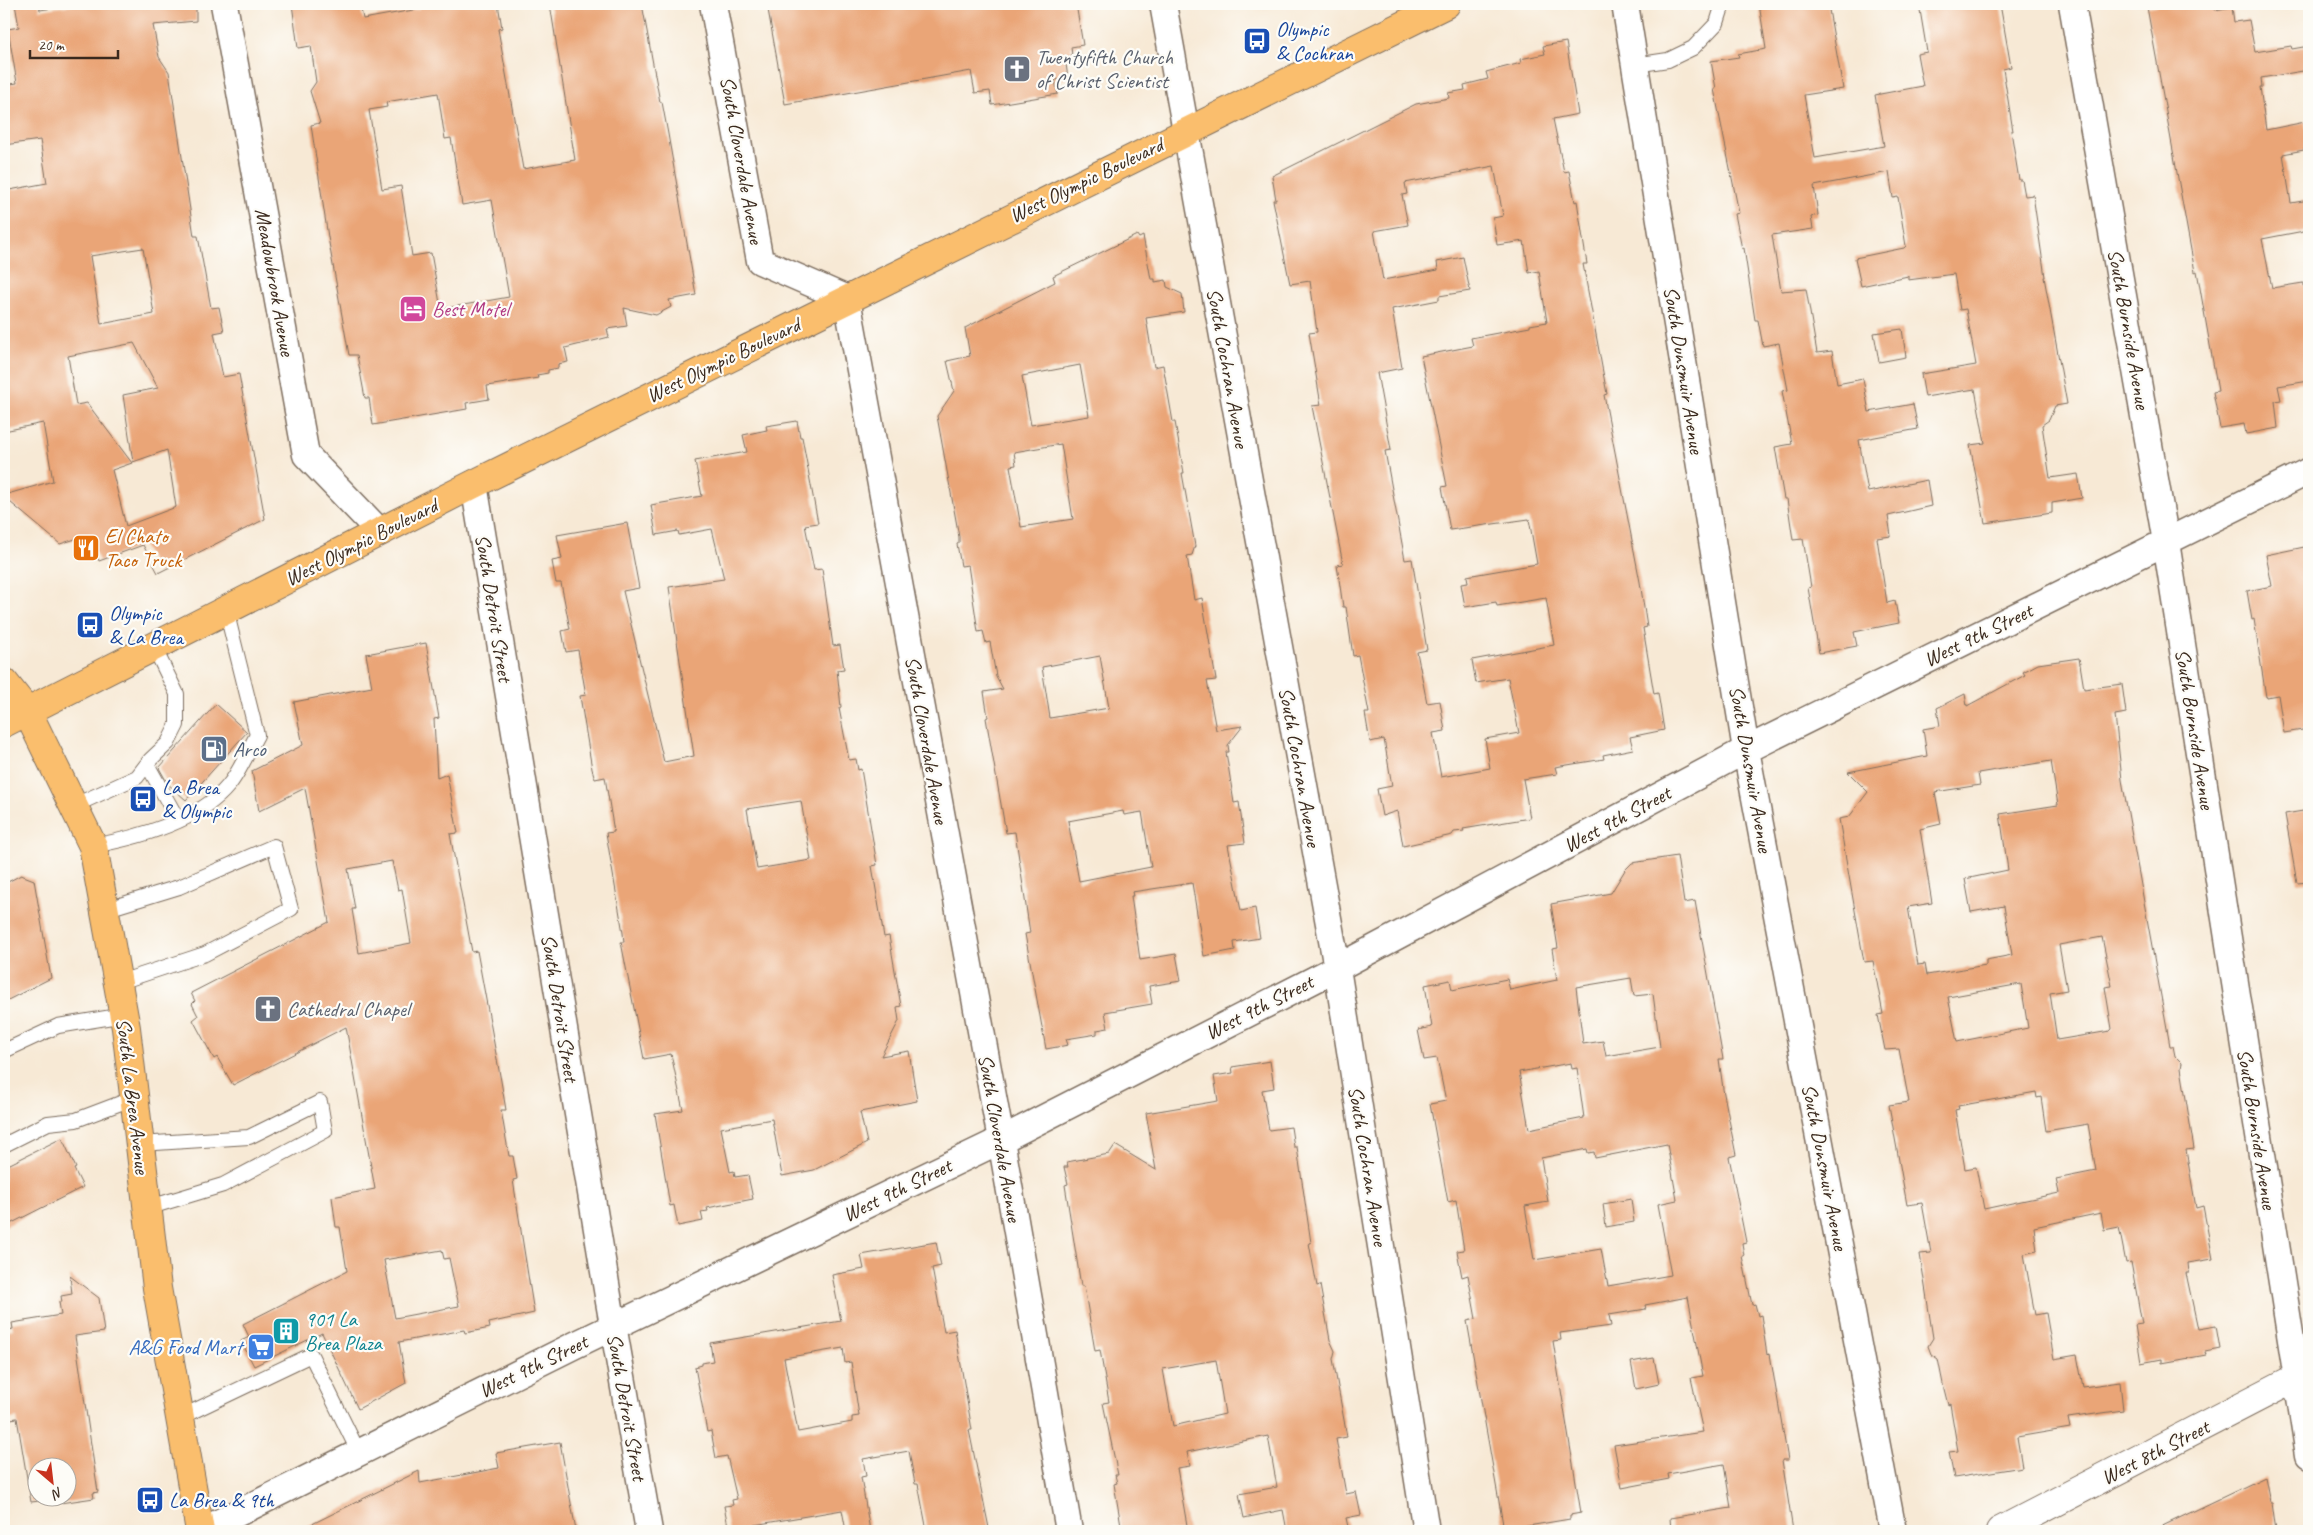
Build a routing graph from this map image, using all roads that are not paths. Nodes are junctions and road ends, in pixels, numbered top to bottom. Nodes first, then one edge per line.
1 (224, 4) edge
2 (713, 4) edge
3 (1163, 4) edge
4 (1446, 4) edge
5 (1625, 4) edge
6 (1723, 4) edge
7 (2072, 4) edge
8 (1635, 65) junction
9 (1185, 131) junction
10 (847, 299) junction
11 (2309, 471) edge
12 (474, 484) junction
13 (380, 532) junction
14 (2166, 542) junction
15 (226, 610) junction
16 (154, 647) junction
17 (4, 682) edge
18 (15, 717) edge
19 (1746, 750) junction
20 (147, 764) junction
21 (73, 806) junction
22 (178, 820) junction
23 (93, 846) junction
24 (104, 910) junction
25 (1337, 968) junction
26 (118, 983) junction
27 (124, 1016) junction
28 (4, 1051) edge
29 (134, 1098) junction
30 (1001, 1140) junction
31 (140, 1144) junction
32 (4, 1145) edge
33 (147, 1208) junction
34 (613, 1327) junction
35 (2302, 1374) edge
36 (180, 1418) junction
37 (359, 1452) junction
38 (2309, 1455) edge
39 (201, 1531) edge
40 (649, 1531) edge
41 (1070, 1531) edge
42 (1426, 1531) edge
43 (1893, 1531) edge
44 (2000, 1531) edge

1 - 13 street, Meadowbrook Avenue
2 - 10 street, South Cloverdale Avenue
3 - 9 street, South Cochran Avenue
4 - 9 main road, West Olympic Boulevard
5 - 8 street, South Dunsmuir Avenue
6 - 8 lane
7 - 14 street, South Burnside Avenue
8 - 19 street, South Dunsmuir Avenue
9 - 10 main road, West Olympic Boulevard
9 - 25 street, South Cochran Avenue
10 - 12 main road, West Olympic Boulevard
10 - 30 street, South Cloverdale Avenue
11 - 14 street, West 9th Street
12 - 13 main road, West Olympic Boulevard
12 - 34 street, South Detroit Street
13 - 15 main road, West Olympic Boulevard
14 - 19 street, West 9th Street
14 - 35 street, South Burnside Avenue
15 - 16 main road, West Olympic Boulevard
15 - 22 lane
16 - 18 main road, West Olympic Boulevard
16 - 20 lane
17 - 18 main road, South La Brea Avenue
18 - 21 main road, South La Brea Avenue
19 - 25 street, West 9th Street
19 - 43 street, South Dunsmuir Avenue
20 - 21 lane
20 - 22 lane
21 - 23 main road, South La Brea Avenue
22 - 23 lane
23 - 24 main road, South La Brea Avenue
24 - 26 main road, South La Brea Avenue
24 - 26 lane
25 - 30 street, West 9th Street
25 - 42 street, South Cochran Avenue
26 - 27 main road, South La Brea Avenue
27 - 28 lane
27 - 29 main road, South La Brea Avenue
29 - 31 main road, South La Brea Avenue
29 - 32 lane
30 - 34 street, West 9th Street
30 - 41 street, South Cloverdale Avenue
31 - 33 main road, South La Brea Avenue
31 - 33 lane
33 - 36 main road, South La Brea Avenue
34 - 37 street, West 9th Street
34 - 40 street, South Detroit Street
35 - 38 street, South Burnside Avenue
35 - 44 street, West 8th Street
36 - 37 lane
36 - 39 main road, South La Brea Avenue
37 - 39 street, West 9th Street

